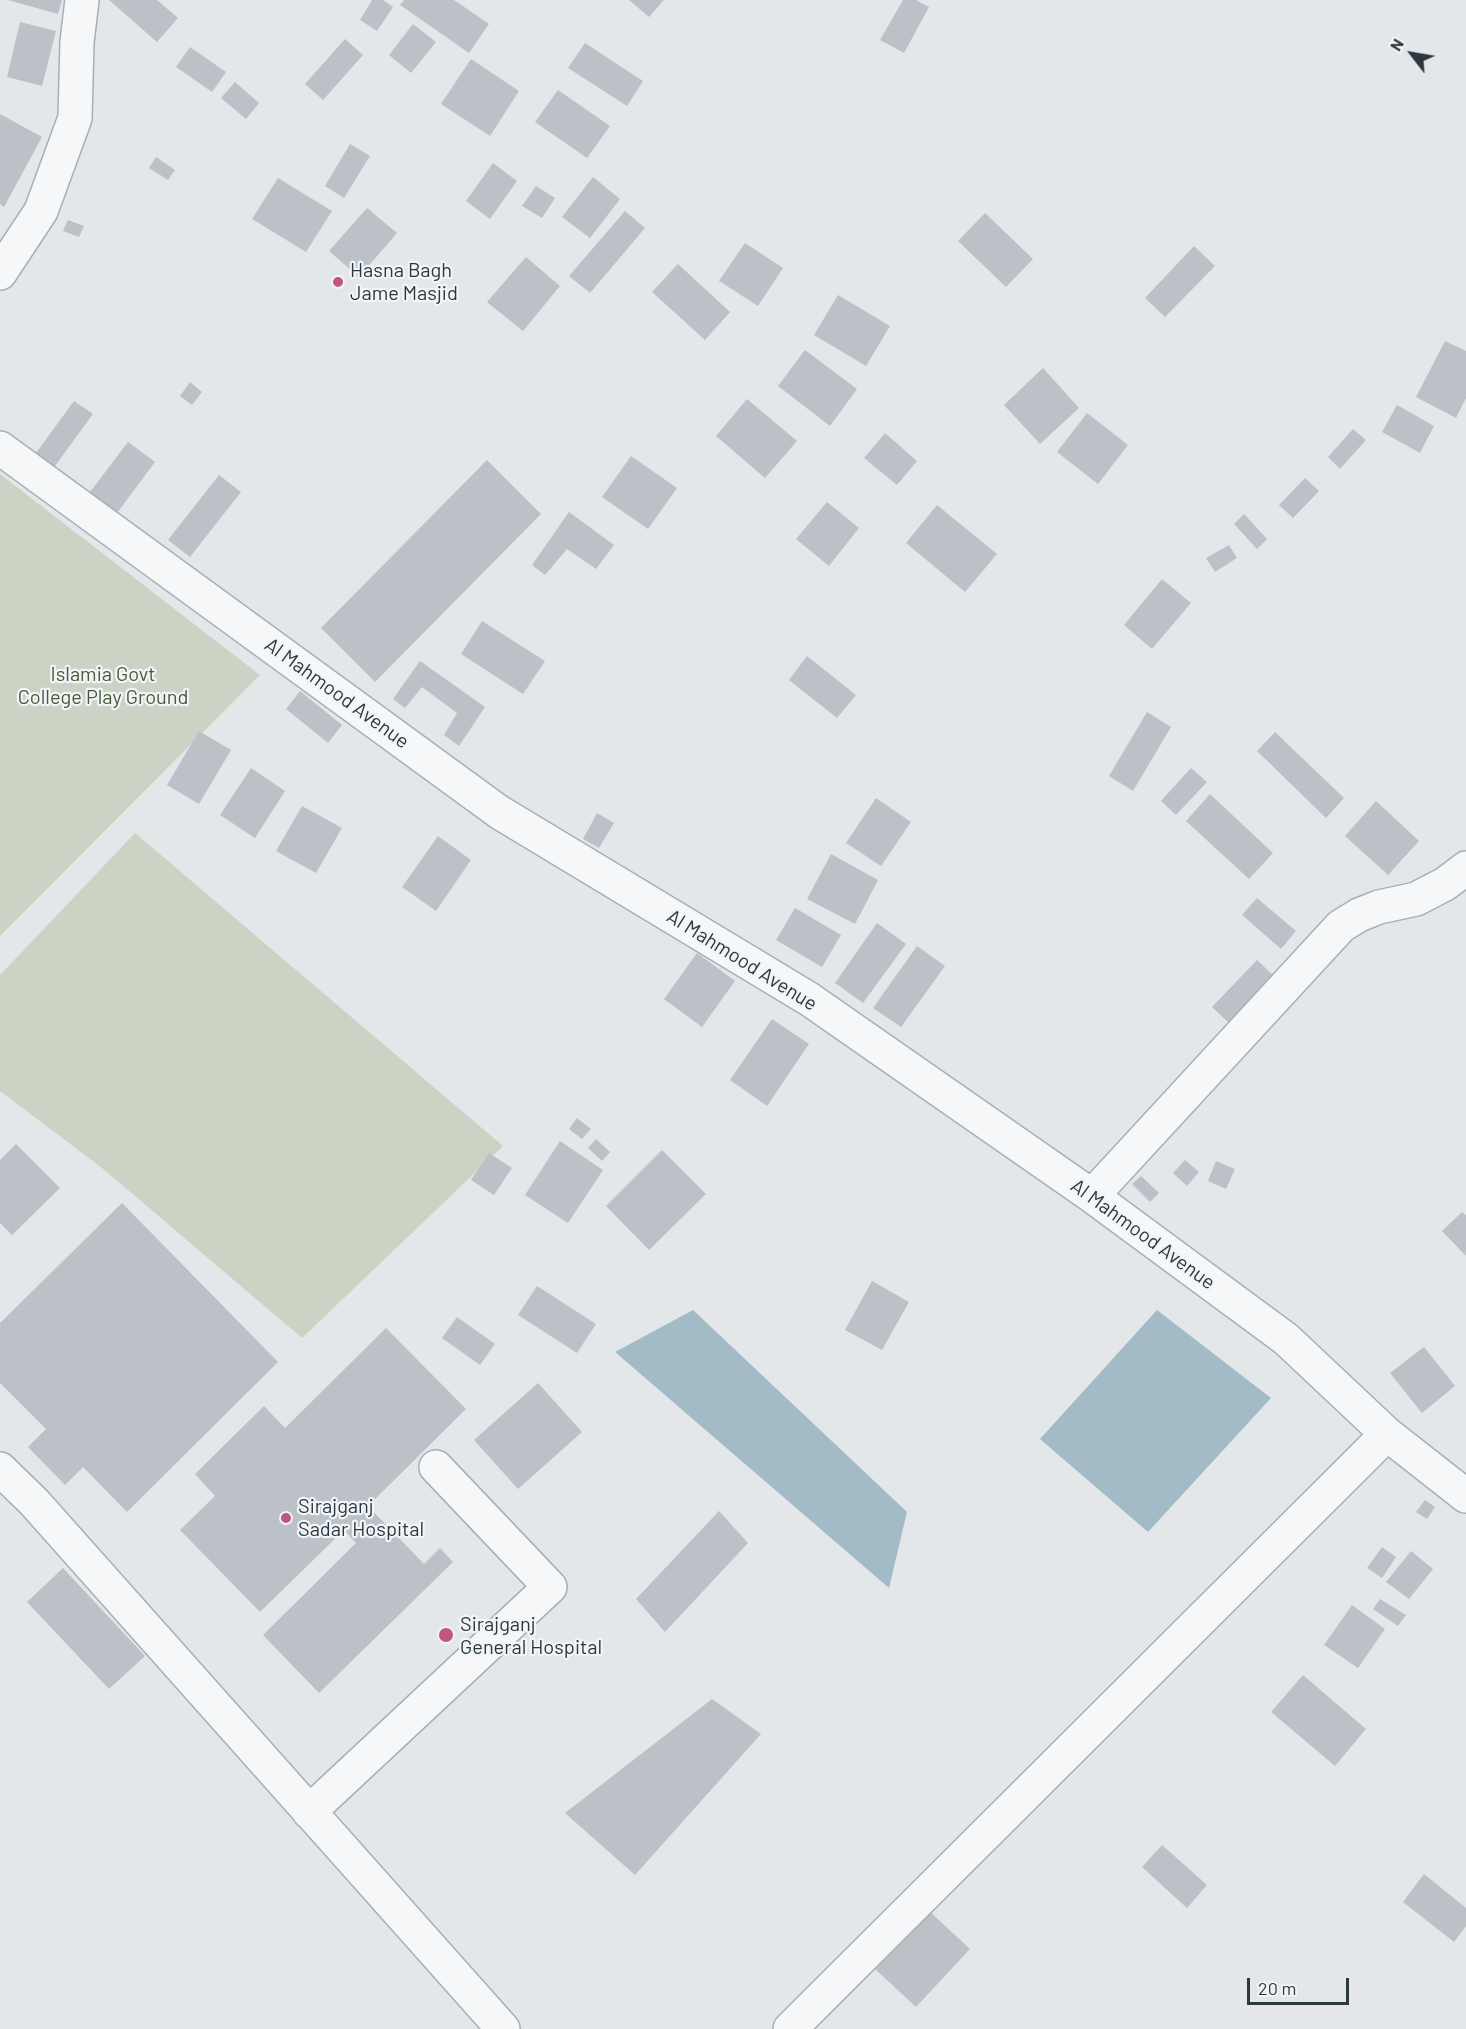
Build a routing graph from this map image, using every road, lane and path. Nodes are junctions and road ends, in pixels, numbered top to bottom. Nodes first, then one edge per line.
1 (82, 0) edge
2 (0, 273) edge
3 (0, 448) edge
4 (1466, 868) edge
5 (1092, 1196) junction
6 (1387, 1434) junction
7 (436, 1467) dead end
8 (0, 1469) edge
9 (1466, 1497) edge
10 (309, 1812) junction
11 (503, 2029) edge
12 (790, 2029) edge

1 - 2 street
3 - 5 street, Al Mahmood Avenue
4 - 5 street
5 - 6 street, Al Mahmood Avenue
6 - 9 street, Al Mahmood Avenue
6 - 12 street
7 - 10 street
8 - 10 street
10 - 11 street

